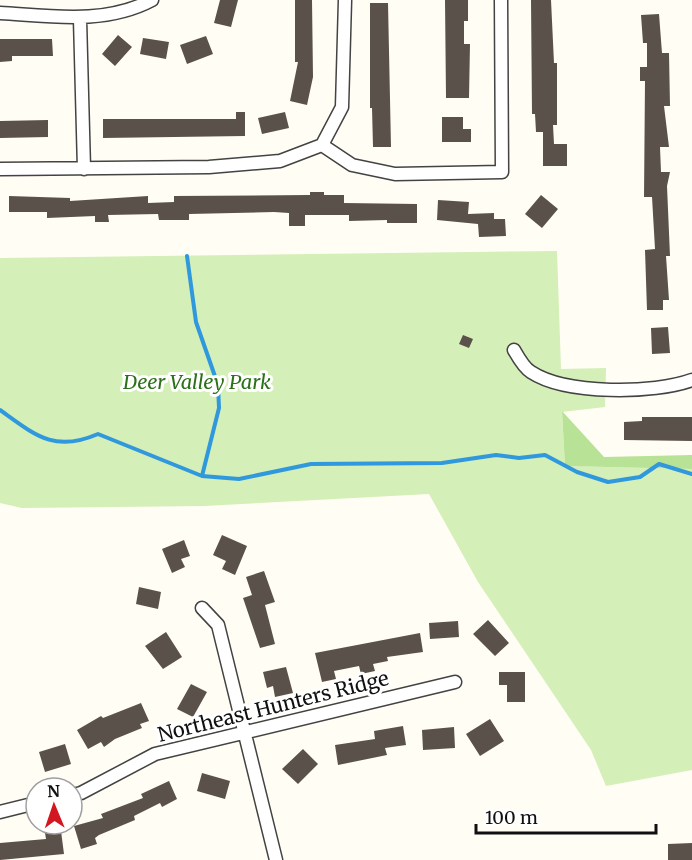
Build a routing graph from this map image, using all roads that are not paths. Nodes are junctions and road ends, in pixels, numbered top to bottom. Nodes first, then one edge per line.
1 (152, 0) edge
2 (345, 0) edge
3 (501, 0) edge
4 (0, 13) edge
5 (80, 19) junction
6 (322, 146) junction
7 (0, 169) edge
8 (84, 169) junction
9 (514, 350) dead end
10 (692, 380) edge
11 (202, 608) dead end
12 (455, 682) dead end
13 (245, 732) junction
14 (84, 791) edge
15 (24, 806) edge
16 (0, 812) edge
17 (276, 860) edge

1 - 5 street
2 - 6 street
3 - 6 street
4 - 5 street
5 - 8 street
6 - 8 street
7 - 8 street
9 - 10 street
11 - 13 street
12 - 13 street, Northeast Hunters Ridge
13 - 14 street, Northeast Hunters Ridge
13 - 17 street
15 - 16 street

